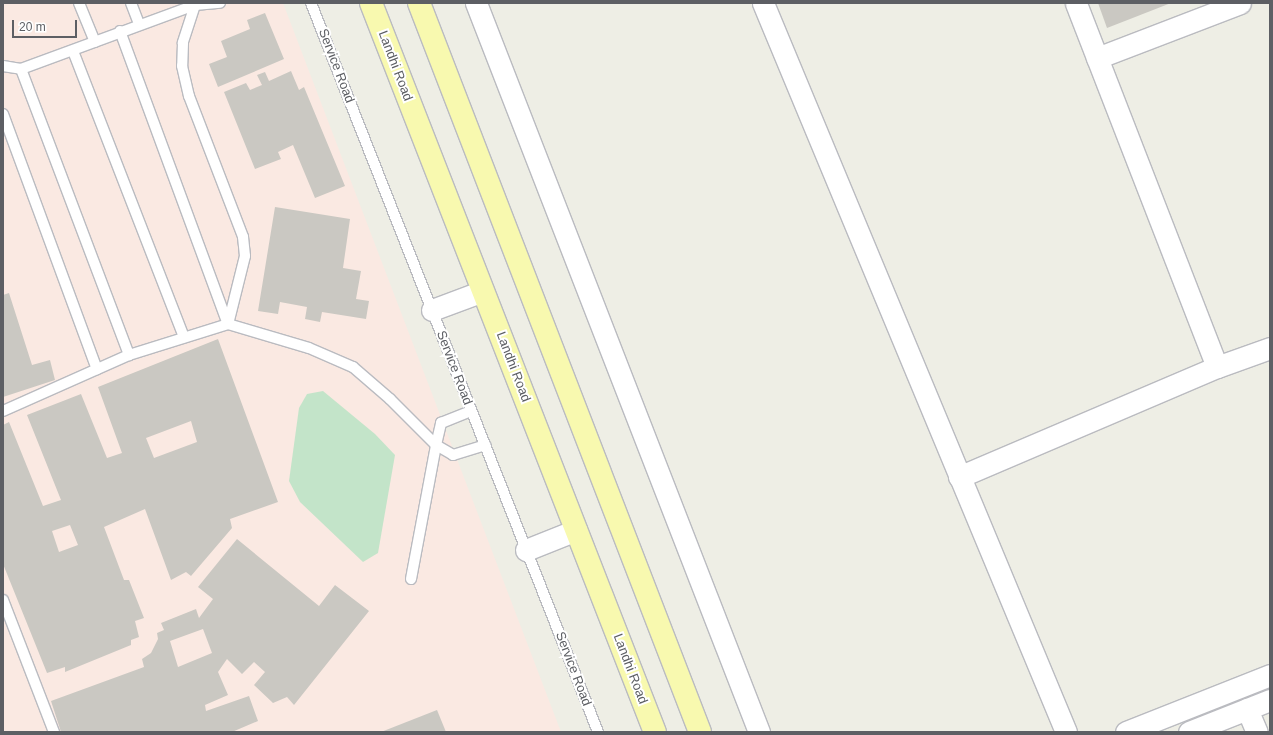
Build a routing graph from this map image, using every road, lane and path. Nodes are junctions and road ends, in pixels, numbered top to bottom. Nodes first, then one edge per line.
1 (79, 3) edge
2 (130, 3) edge
3 (220, 3) edge
4 (311, 3) edge
5 (371, 3) edge
6 (419, 3) edge
7 (476, 3) edge
8 (763, 3) edge
9 (1076, 3) edge
10 (1240, 3) edge
11 (195, 4) edge
12 (139, 24) junction
13 (120, 32) junction
14 (95, 42) junction
15 (73, 51) junction
16 (1097, 58) junction
17 (3, 66) edge
18 (21, 69) junction
19 (3, 114) edge
20 (483, 291) junction
21 (432, 310) junction
22 (228, 324) junction
23 (184, 337) junction
24 (1270, 348) edge
25 (129, 355) junction
26 (1217, 368) junction
27 (97, 369) junction
28 (3, 411) edge
29 (471, 411) junction
30 (436, 445) junction
31 (485, 445) junction
32 (959, 477) junction
33 (576, 530) junction
34 (526, 550) junction
35 (411, 579) dead end
36 (3, 600) edge
37 (1270, 675) edge
38 (1270, 700) edge
39 (1247, 708) junction
40 (54, 732) edge
41 (598, 732) edge
42 (655, 732) edge
43 (700, 732) edge
44 (759, 732) edge
45 (1066, 732) edge
46 (1126, 732) edge
47 (1189, 732) edge
48 (1257, 732) edge

1 - 14 lane
2 - 12 lane
3 - 11 lane
4 - 21 lane, Service Road
5 - 20 main road, Landhi Road
6 - 43 main road
7 - 44 street
8 - 32 street
9 - 16 street
10 - 16 street
11 - 12 lane
11 - 22 lane
12 - 13 lane
13 - 14 lane
13 - 22 lane
14 - 15 lane
15 - 18 lane
15 - 23 lane
16 - 26 street
17 - 18 lane
18 - 25 lane
19 - 27 lane
20 - 21 street
20 - 33 main road, Landhi Road
21 - 29 lane, Service Road
22 - 23 lane
22 - 30 lane
23 - 25 lane
24 - 26 street
25 - 27 lane
26 - 32 street
27 - 28 lane
29 - 30 lane
29 - 31 lane, Service Road
30 - 31 lane
30 - 35 lane
31 - 34 lane, Service Road
32 - 45 street
33 - 34 street
33 - 42 main road, Landhi Road
34 - 41 lane, Service Road
36 - 40 lane
37 - 46 street
38 - 39 street
39 - 47 street
39 - 48 street

